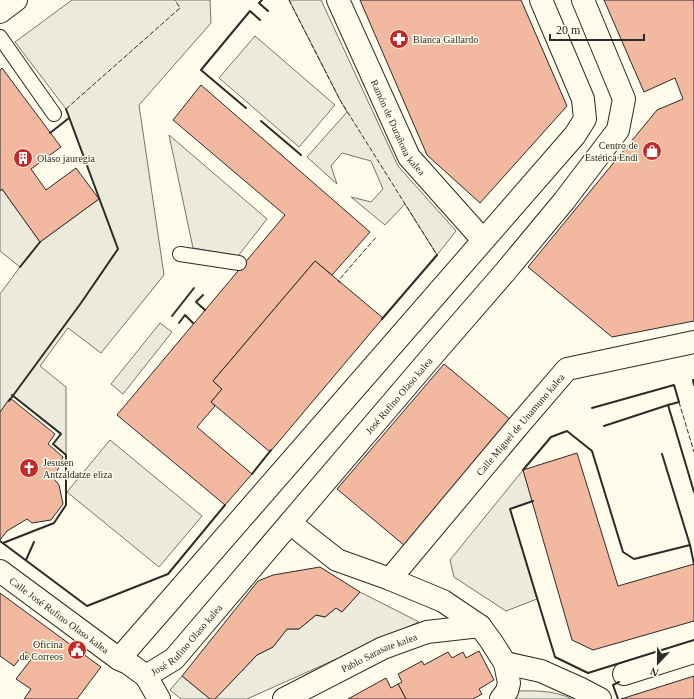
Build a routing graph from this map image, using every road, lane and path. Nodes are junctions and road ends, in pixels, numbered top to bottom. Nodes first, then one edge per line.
1 (16, 0) edge
2 (338, 0) edge
3 (541, 0) edge
4 (583, 0) edge
5 (0, 12) edge
6 (0, 37) edge
7 (54, 114) dead end
8 (483, 240) junction
9 (180, 254) dead end
10 (239, 263) dead end
11 (694, 342) edge
12 (290, 523) junction
13 (0, 571) edge
14 (390, 579) junction
15 (480, 626) junction
16 (694, 652) edge
17 (119, 659) junction
18 (505, 663) junction
19 (624, 674) dead end
20 (146, 676) junction
21 (159, 699) edge
22 (284, 699) edge
23 (501, 699) edge
24 (600, 699) edge

1 - 5 street
2 - 8 street, Ramón de Durañona kalea
3 - 8 street
4 - 12 street, José Rufino Olaso kalea
6 - 7 lane
8 - 17 street
9 - 10 lane
11 - 14 street, Calle Miguel de Unamuno kalea
12 - 14 street
12 - 20 street, José Rufino Olaso kalea
13 - 17 street, Calle José Rufino Olaso kalea
14 - 15 street
15 - 18 street
15 - 22 street, Pablo Sarasate kalea
16 - 19 street
17 - 20 street, José Rufino Olaso kalea
18 - 23 street
18 - 24 street
20 - 21 street

